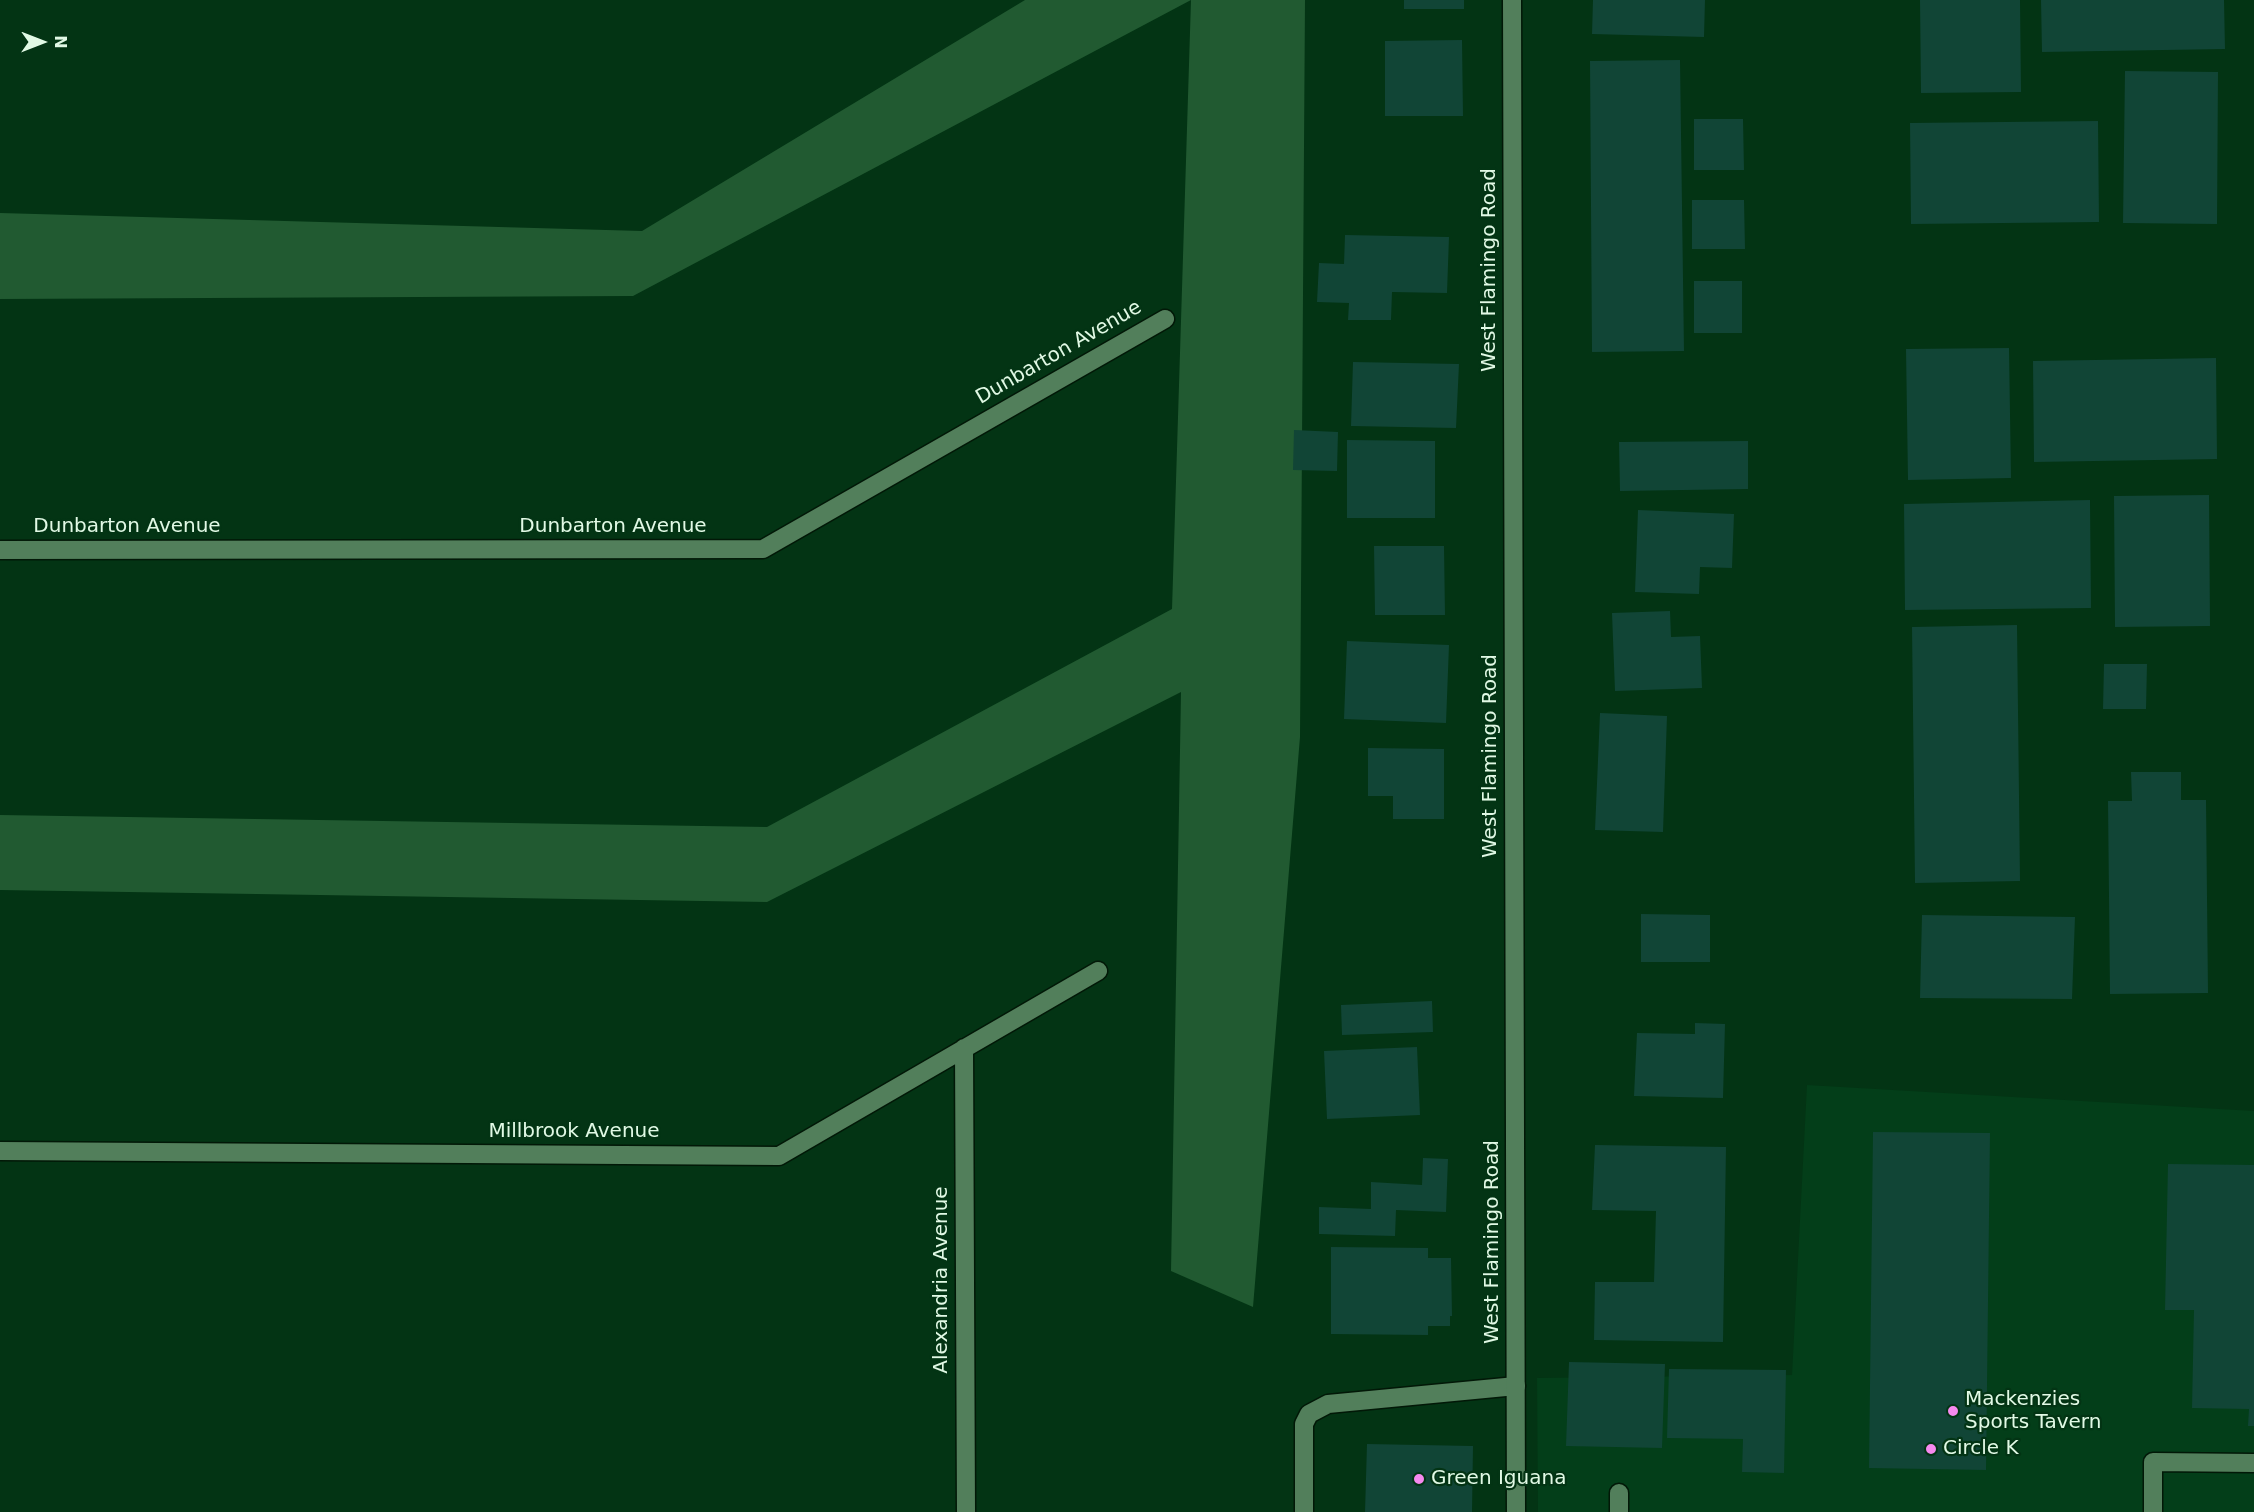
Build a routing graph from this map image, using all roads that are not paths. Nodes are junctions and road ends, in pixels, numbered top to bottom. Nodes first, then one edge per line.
1 (1512, 0) edge
2 (1164, 319) dead end
3 (0, 550) edge
4 (1098, 971) dead end
5 (964, 1048) junction
6 (0, 1151) edge
7 (1516, 1386) junction
8 (2254, 1463) edge
9 (1619, 1493) dead end
10 (966, 1512) edge
11 (1304, 1512) edge
12 (1516, 1512) edge
13 (1619, 1512) edge
14 (2153, 1512) edge

1 - 7 street, West Flamingo Road
2 - 3 street, Dunbarton Avenue
4 - 5 street, Millbrook Avenue
5 - 6 street, Millbrook Avenue
5 - 10 street, Alexandria Avenue
7 - 11 street
7 - 12 street, West Flamingo Road
8 - 14 street
9 - 13 street

